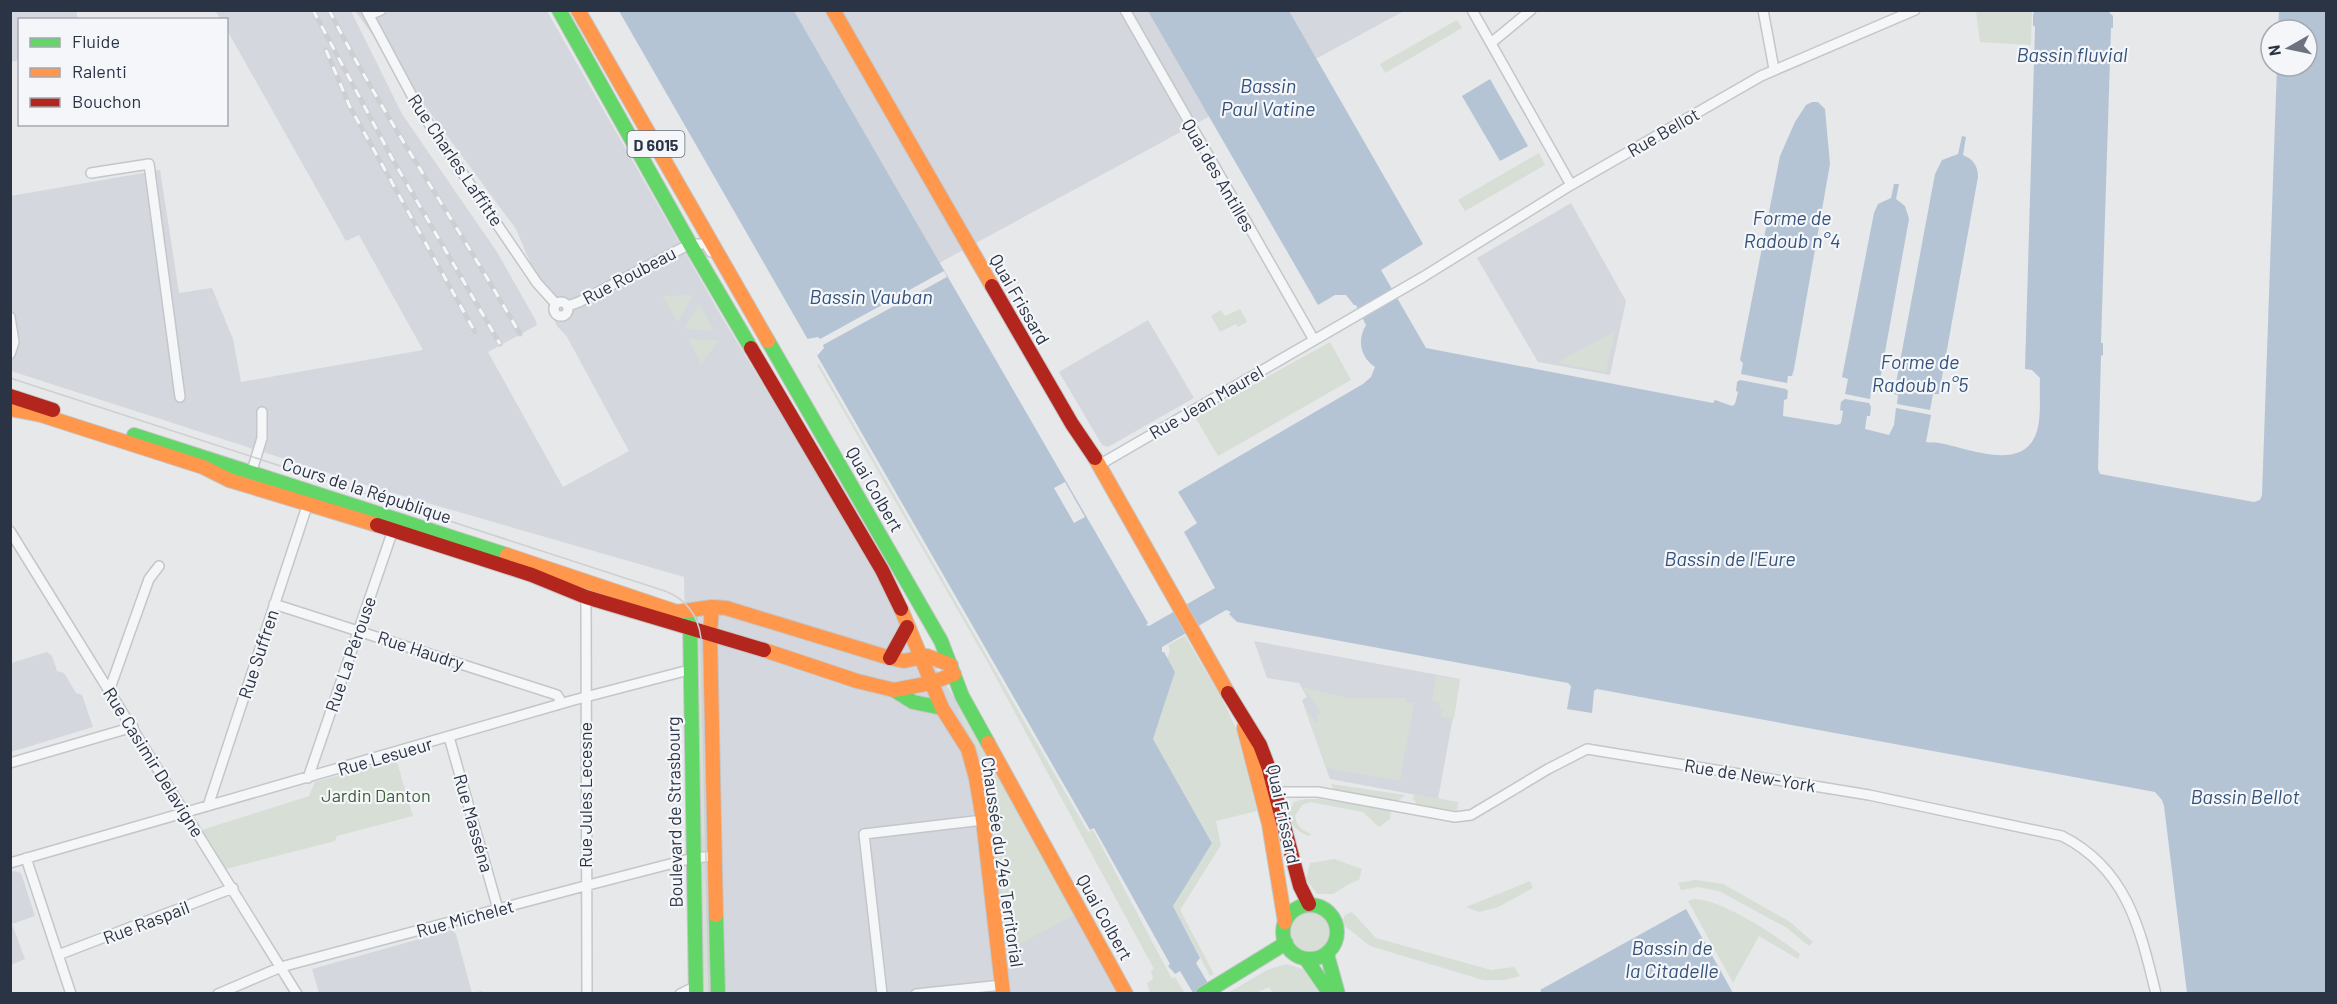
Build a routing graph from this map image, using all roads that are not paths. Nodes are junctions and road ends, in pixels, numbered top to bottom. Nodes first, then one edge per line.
1 (381, 10) edge
2 (559, 10) edge
3 (578, 10) edge
4 (833, 10) edge
5 (1125, 10) edge
6 (1473, 10) edge
7 (1531, 10) edge
8 (1763, 10) edge
9 (1915, 10) edge
10 (367, 13) edge
11 (1491, 43) junction
12 (1774, 69) junction
13 (91, 172) dead end
14 (1571, 185) junction
15 (690, 243) junction
16 (727, 267) junction
17 (568, 306) joint
18 (754, 314) junction
19 (1358, 315) joint
20 (11, 321) edge
21 (1314, 340) junction
22 (750, 346) junction
23 (10, 354) edge
24 (10, 396) edge
25 (180, 397) dead end
26 (10, 409) edge
27 (262, 412) dead end
28 (1099, 465) junction
29 (250, 479) junction
30 (308, 503) junction
31 (393, 530) junction
32 (10, 531) edge
33 (159, 566) dead end
34 (586, 597) junction
35 (274, 604) junction
36 (712, 607) junction
37 (692, 610) junction
38 (907, 627) junction
39 (689, 629) junction
40 (359, 630) junction
41 (710, 634) junction
42 (890, 658) junction
43 (920, 659) junction
44 (953, 669) junction
45 (689, 670) junction
46 (931, 683) junction
47 (894, 690) junction
48 (109, 691) junction
49 (585, 698) junction
50 (562, 704) junction
51 (942, 708) junction
52 (133, 727) junction
53 (449, 737) junction
54 (10, 763) edge
55 (308, 778) junction
56 (1270, 796) junction
57 (208, 806) junction
58 (186, 813) junction
59 (983, 820) junction
60 (715, 856) junction
61 (26, 858) junction
62 (693, 858) junction
63 (10, 863) edge
64 (586, 885) junction
65 (233, 888) junction
66 (1309, 904) junction
67 (498, 909) junction
68 (1285, 922) junction
69 (1286, 943) junction
70 (1327, 954) junction
71 (58, 955) junction
72 (1306, 959) junction
73 (281, 967) junction
74 (1002, 989) edge
75 (696, 990) edge
76 (1208, 990) edge
77 (292, 992) edge
78 (71, 993) edge
79 (218, 993) edge
80 (587, 993) edge
81 (680, 993) edge
82 (718, 993) edge
83 (882, 993) edge
84 (916, 993) edge
85 (1126, 993) edge
86 (1330, 993) edge
87 (1338, 993) edge
88 (2156, 993) edge

1 - 10 street
2 - 15 main road, Quai Colbert / D 6015
3 - 16 main road, Quai Colbert / D 6015
4 - 28 main road, Quai Frissard
5 - 21 street, Quai des Antilles
6 - 11 street
7 - 11 street
8 - 12 street
9 - 12 street, Rue Bellot
10 - 17 street, Rue Charles Laffitte
11 - 14 street
12 - 14 street, Rue Bellot
13 - 25 street
14 - 19 street, Rue Bellot
15 - 16 street
15 - 17 street, Rue Roubeau
15 - 22 main road, Quai Colbert / D 6015
16 - 18 main road, Quai Colbert / D 6015
18 - 22 main road
18 - 44 main road, Quai Colbert
19 - 21 street, Rue Jean Maurel
20 - 23 street
21 - 28 street, Rue Jean Maurel
22 - 38 main road, Quai Colbert
24 - 29 main road, Cours de la République
26 - 29 main road, Cours de la République
27 - 29 street
28 - 56 main road, Quai Frissard
29 - 30 main road, Cours de la République
29 - 37 main road, Cours de la République
30 - 31 main road, Cours de la République
30 - 35 street, Rue Suffren
31 - 34 main road, Cours de la République
31 - 40 street, Rue La Pérouse
32 - 48 street, Rue Casimir Delavigne
33 - 48 street
34 - 39 main road, Cours de la République
34 - 49 street, Rue Jules Lecesne
35 - 40 street, Rue Haudry
35 - 57 street, Rue Suffren
36 - 37 main road, Cours de la République
36 - 41 main road
36 - 42 main road, Cours de la République
37 - 39 main road, Boulevard de Strasbourg
38 - 42 main road
38 - 43 main road, Quai Colbert
39 - 41 main road, Cours de la République
39 - 45 main road, Boulevard de Strasbourg
40 - 50 street, Rue Haudry
40 - 55 street, Rue La Pérouse
41 - 47 main road, Cours de la République
41 - 60 main road
42 - 43 main road
43 - 44 main road
43 - 46 main road, Quai Colbert
44 - 46 main road
44 - 85 main road, Quai Colbert
45 - 49 street, Rue Lesueur
45 - 62 main road, Boulevard de Strasbourg
46 - 47 main road
46 - 51 main road, Quai Colbert
47 - 51 main road
48 - 52 street, Rue Casimir Delavigne
49 - 50 street, Rue Lesueur
49 - 64 street, Rue Jules Lecesne
50 - 53 street, Rue Lesueur
51 - 59 main road, Chaussée du 24e Territorial
52 - 54 street
52 - 58 street, Rue Casimir Delavigne
53 - 55 street, Rue Lesueur
53 - 67 street, Rue Masséna
55 - 57 street, Rue Lesueur
56 - 66 main road, Quai Frissard
56 - 68 main road, Quai Frissard
56 - 88 street, Rue de New-York
57 - 58 street, Rue Lesueur
58 - 61 street, Rue Lesueur
58 - 65 street, Rue Casimir Delavigne
59 - 74 main road, Chaussée du 24e Territorial
59 - 83 street
60 - 62 street, Rue Michelet
60 - 82 main road
61 - 63 street, Rue Lesueur
61 - 71 street
62 - 64 street, Rue Michelet
62 - 75 main road, Boulevard de Strasbourg
64 - 67 street, Rue Michelet
64 - 80 street, Rue Jules Lecesne
65 - 71 street, Rue Raspail
65 - 73 street, Rue Casimir Delavigne
66 - 68 main road
66 - 70 main road
67 - 73 street, Rue Michelet
68 - 69 main road
69 - 72 main road
69 - 76 main road
70 - 72 main road
70 - 87 main road
71 - 78 street
72 - 86 main road
73 - 77 street, Rue Casimir Delavigne
73 - 79 street, Rue Michelet
74 - 84 street
75 - 81 street

